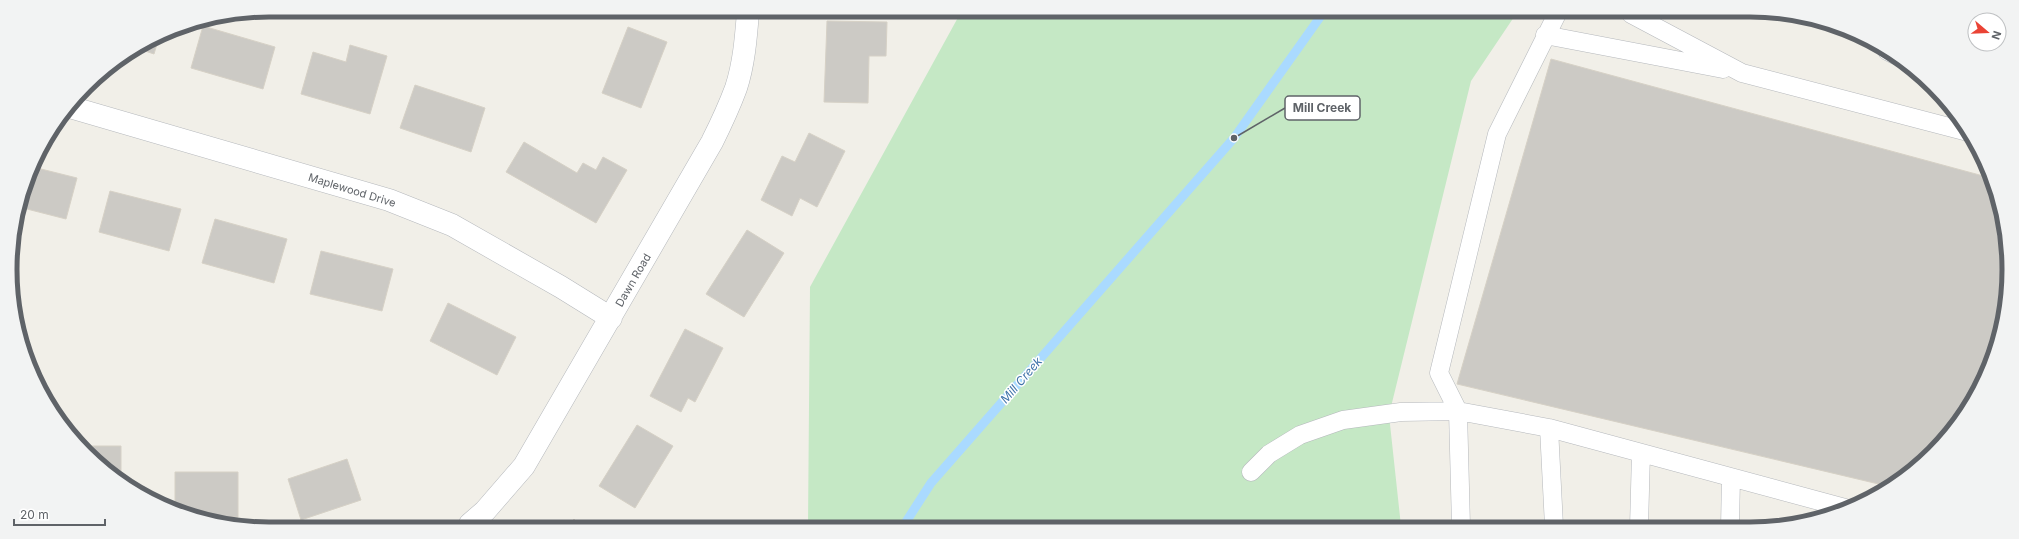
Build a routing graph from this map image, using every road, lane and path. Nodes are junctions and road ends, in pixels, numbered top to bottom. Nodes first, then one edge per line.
1 (748, 17) edge
2 (1555, 17) edge
3 (1637, 17) edge
4 (1545, 35) junction
5 (1742, 73) junction
6 (75, 109) edge
7 (1960, 130) edge
8 (611, 318) junction
9 (1458, 411) junction
10 (1549, 428) junction
11 (1641, 453) junction
12 (1251, 472) dead end
13 (1731, 477) junction
14 (1821, 509) edge
15 (1832, 509) edge
16 (472, 522) edge
17 (1460, 522) edge
18 (1554, 522) edge
19 (1639, 522) edge
20 (1730, 522) edge

1 - 8 street, Dawn Road
2 - 4 lane
3 - 5 lane
4 - 5 lane
4 - 9 lane
5 - 7 lane
6 - 8 street, Maplewood Drive
8 - 16 street, Dawn Road
9 - 10 lane
9 - 12 lane
9 - 17 lane
10 - 11 lane
10 - 18 lane
11 - 13 lane
11 - 19 lane
13 - 14 lane
13 - 20 lane
14 - 15 lane

